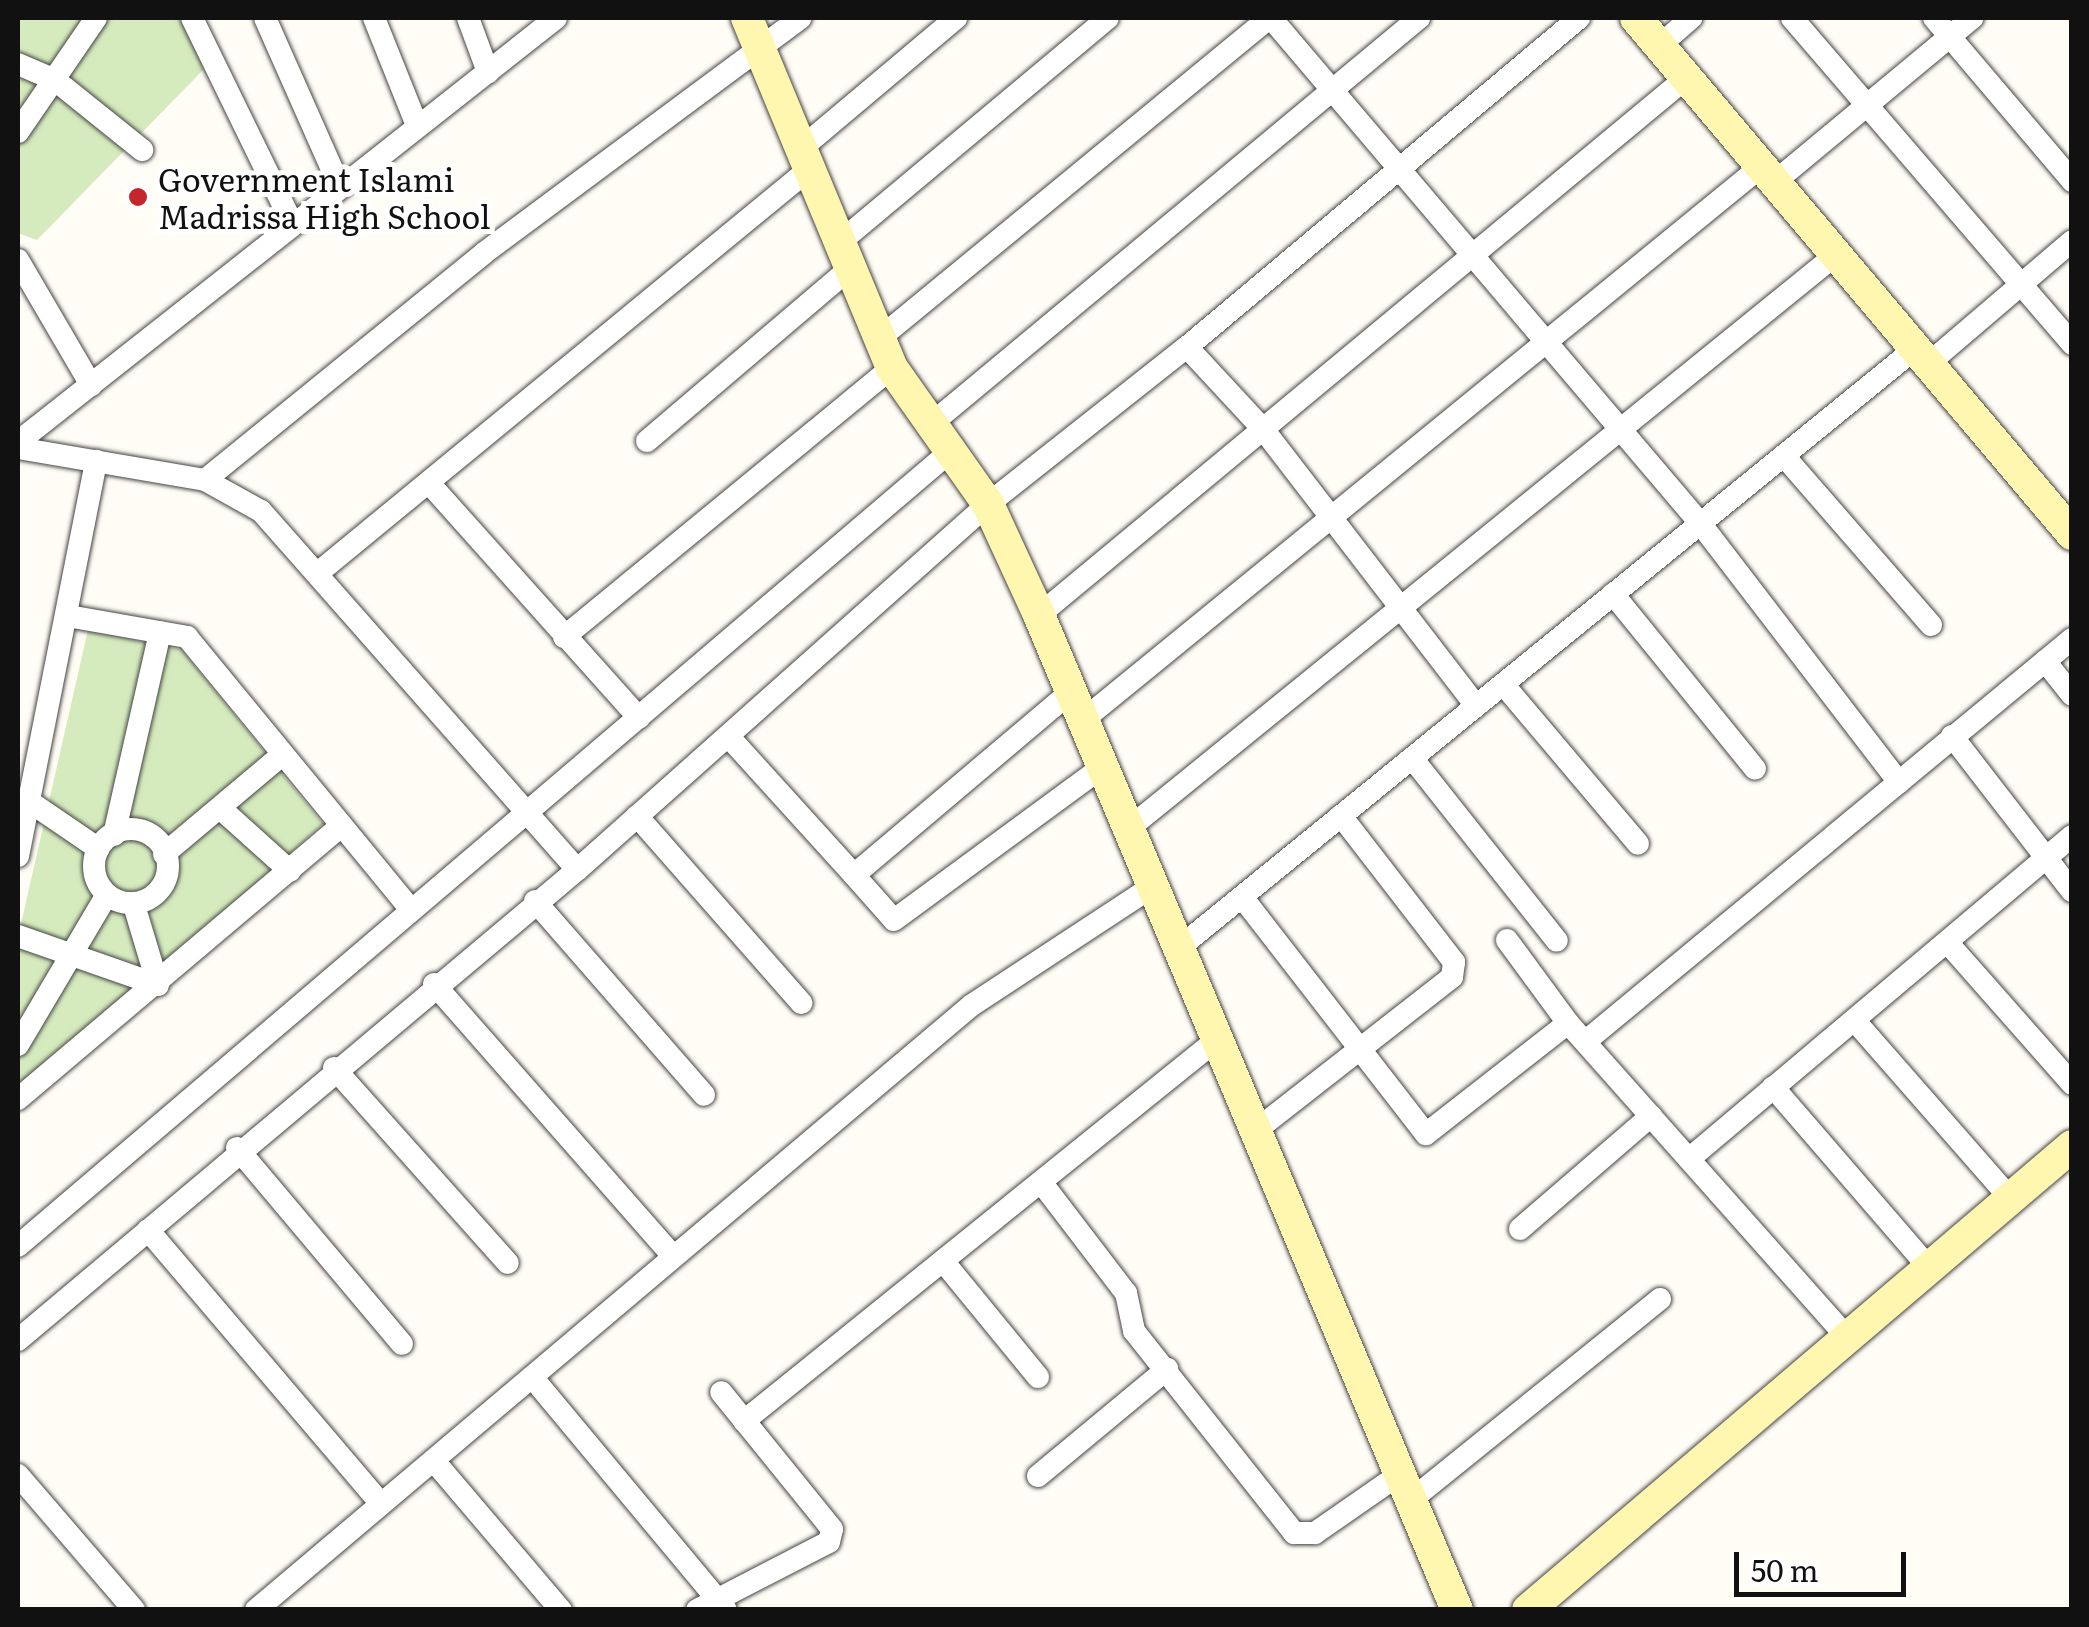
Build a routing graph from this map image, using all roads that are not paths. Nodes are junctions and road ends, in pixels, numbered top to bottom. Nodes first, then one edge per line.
1 (96, 18) edge
2 (192, 18) edge
3 (265, 18) edge
4 (374, 18) edge
5 (468, 18) edge
6 (556, 18) edge
7 (747, 18) edge
8 (800, 18) edge
9 (956, 18) edge
10 (1108, 18) edge
11 (1270, 18) edge
12 (1419, 18) edge
13 (1579, 18) edge
14 (1636, 18) edge
15 (1690, 18) edge
16 (1792, 18) edge
17 (1934, 18) edge
18 (1972, 18) edge
19 (1950, 36) junction
20 (1659, 46) junction
21 (761, 50) junction
22 (18, 64) edge
23 (488, 72) junction
24 (1686, 78) junction
25 (55, 80) junction
26 (1332, 91) junction
27 (1867, 106) junction
28 (416, 122) junction
29 (18, 132) edge
30 (142, 150) dead end
31 (808, 156) junction
32 (1401, 164) junction
33 (1770, 173) junction
34 (2072, 180) edge
35 (339, 185) junction
36 (291, 221) junction
37 (2072, 242) edge
38 (1475, 253) junction
39 (1838, 253) junction
40 (844, 257) junction
41 (18, 260) edge
42 (2021, 287) junction
43 (1552, 344) junction
44 (2072, 344) edge
45 (1188, 347) junction
46 (887, 353) junction
47 (1922, 356) junction
48 (91, 385) junction
49 (931, 424) junction
50 (1263, 429) junction
51 (1624, 433) junction
52 (648, 441) dead end
53 (18, 445) edge
54 (952, 450) junction
55 (1784, 456) junction
56 (96, 462) junction
57 (205, 480) junction
58 (429, 483) junction
59 (988, 504) junction
60 (1333, 519) junction
61 (1700, 523) junction
62 (2072, 534) edge
63 (319, 572) junction
64 (1613, 594) junction
65 (1402, 610) junction
66 (1039, 615) junction
67 (68, 616) junction
68 (1931, 625) dead end
69 (160, 632) junction
70 (564, 638) junction
71 (2072, 639) edge
72 (2045, 661) junction
73 (1503, 684) junction
74 (2072, 696) edge
75 (1076, 706) junction
76 (1476, 706) junction
77 (640, 718) junction
78 (1952, 736) junction
79 (729, 738) junction
80 (282, 755) junction
81 (1412, 758) junction
82 (1101, 768) junction
83 (1755, 769) dead end
84 (1899, 782) junction
85 (30, 802) junction
86 (220, 808) junction
87 (528, 812) junction
88 (637, 816) junction
89 (1341, 816) junction
90 (340, 827) junction
91 (1128, 829) junction
92 (2072, 836) edge
93 (106, 842) junction
94 (1638, 844) dead end
95 (164, 854) junction
96 (18, 856) edge
97 (2044, 858) junction
98 (577, 870) junction
99 (290, 871) junction
100 (854, 875) junction
101 (1150, 888) junction
102 (2072, 892) edge
103 (106, 896) junction
104 (1242, 897) junction
105 (535, 901) junction
106 (134, 905) junction
107 (412, 910) junction
108 (18, 936) edge
109 (1507, 940) dead end
110 (1558, 941) dead end
111 (1947, 942) junction
112 (1175, 951) junction
113 (73, 956) junction
114 (434, 984) junction
115 (158, 985) junction
116 (801, 1003) dead end
117 (1855, 1022) junction
118 (1568, 1023) junction
119 (1586, 1041) junction
120 (1214, 1042) junction
121 (18, 1045) edge
122 (1366, 1049) junction
123 (334, 1068) junction
124 (2072, 1084) edge
125 (1772, 1087) junction
126 (704, 1096) dead end
127 (18, 1098) edge
128 (1651, 1116) junction
129 (1255, 1131) junction
130 (2072, 1146) edge
131 (238, 1148) junction
132 (1688, 1159) junction
133 (1041, 1182) junction
134 (2012, 1199) junction
135 (148, 1230) junction
136 (1520, 1230) dead end
137 (18, 1246) edge
138 (672, 1256) junction
139 (943, 1260) junction
140 (508, 1263) dead end
141 (1929, 1268) junction
142 (1660, 1300) dead end
143 (1846, 1336) junction
144 (18, 1340) edge
145 (402, 1344) dead end
146 (1167, 1369) junction
147 (532, 1377) junction
148 (1038, 1377) dead end
149 (721, 1392) dead end
150 (744, 1421) junction
151 (434, 1461) junction
152 (18, 1475) edge
153 (1038, 1476) dead end
154 (1405, 1487) junction
155 (380, 1503) junction
156 (714, 1606) edge
157 (134, 1610) edge
158 (256, 1610) edge
159 (560, 1610) edge
160 (1456, 1610) edge
161 (1528, 1610) edge

1 - 25 street
2 - 36 street
3 - 35 street
4 - 28 street
5 - 23 street
6 - 23 street
7 - 21 street
8 - 21 street
9 - 31 street
10 - 40 street
11 - 26 street
11 - 46 street
12 - 26 street
13 - 32 street
14 - 20 street
15 - 20 street
16 - 27 street
17 - 19 street
18 - 19 street
19 - 27 street
19 - 34 street
20 - 24 street
21 - 31 street
21 - 57 street
22 - 25 street
23 - 28 street
24 - 33 street
24 - 38 street
25 - 29 street
25 - 30 street
26 - 32 street
26 - 49 street
27 - 33 street
27 - 42 street
28 - 35 street
31 - 40 street
31 - 58 street
32 - 38 street
32 - 45 street
33 - 39 street
33 - 43 street
35 - 36 street
36 - 48 street
37 - 42 street
38 - 43 street
38 - 50 street
39 - 47 street
39 - 51 street
40 - 46 street
40 - 52 street
41 - 48 street
42 - 44 street
42 - 47 street
43 - 51 street
43 - 60 street
45 - 50 street
45 - 59 street
46 - 49 street
46 - 70 street
47 - 55 street
47 - 62 street
48 - 53 street
49 - 54 street
50 - 60 street
50 - 66 street
51 - 61 street
51 - 65 street
53 - 56 street
54 - 59 street
54 - 77 street
55 - 61 street
55 - 68 street
56 - 57 street
56 - 67 street
57 - 63 street
58 - 63 street
58 - 70 street
59 - 66 street
59 - 79 street
60 - 65 street
60 - 75 street
61 - 64 street
61 - 84 street
63 - 87 street
64 - 73 street
64 - 83 street
65 - 76 street
65 - 91 street
66 - 75 street
67 - 69 street
67 - 85 street
69 - 80 street
69 - 93 street
70 - 77 street
71 - 72 street
72 - 74 street
72 - 78 street
73 - 76 street
73 - 94 street
75 - 82 street
75 - 100 street
76 - 81 street
77 - 87 street
78 - 84 street
78 - 97 street
79 - 88 street
79 - 100 street
80 - 86 street
80 - 90 street
81 - 89 street
81 - 110 street
82 - 91 street
82 - 100 street
84 - 119 street
85 - 93 street
85 - 96 street
86 - 95 street
86 - 99 street
87 - 98 street
87 - 107 street
88 - 98 street
88 - 116 street
89 - 104 street
89 - 122 street
90 - 99 street
90 - 107 street
91 - 101 street
92 - 97 street
93 - 95 street
93 - 103 street
95 - 106 street
97 - 102 street
97 - 111 street
98 - 105 street
99 - 115 street
101 - 112 street
101 - 138 street
103 - 106 street
103 - 113 street
104 - 112 street
104 - 122 street
105 - 114 street
105 - 126 street
106 - 115 street
107 - 137 street
108 - 113 street
109 - 118 street
111 - 117 street
111 - 124 street
112 - 120 street
113 - 115 street
113 - 121 street
114 - 123 street
114 - 138 street
115 - 127 street
117 - 125 street
117 - 134 street
118 - 119 street
118 - 122 street
119 - 128 street
120 - 129 street
120 - 133 street
122 - 129 street
123 - 131 street
123 - 140 street
125 - 132 street
125 - 141 street
128 - 132 street
128 - 136 street
129 - 154 street
130 - 134 street
131 - 135 street
131 - 145 street
132 - 143 street
133 - 139 street
133 - 146 street
134 - 141 street
135 - 144 street
135 - 155 street
138 - 147 street
139 - 148 street
139 - 150 street
141 - 143 street
142 - 154 street
143 - 161 street
146 - 153 street
146 - 154 street
147 - 151 street
147 - 156 street
149 - 150 street
150 - 156 street
151 - 155 street
151 - 159 street
152 - 157 street
154 - 160 street
155 - 158 street

